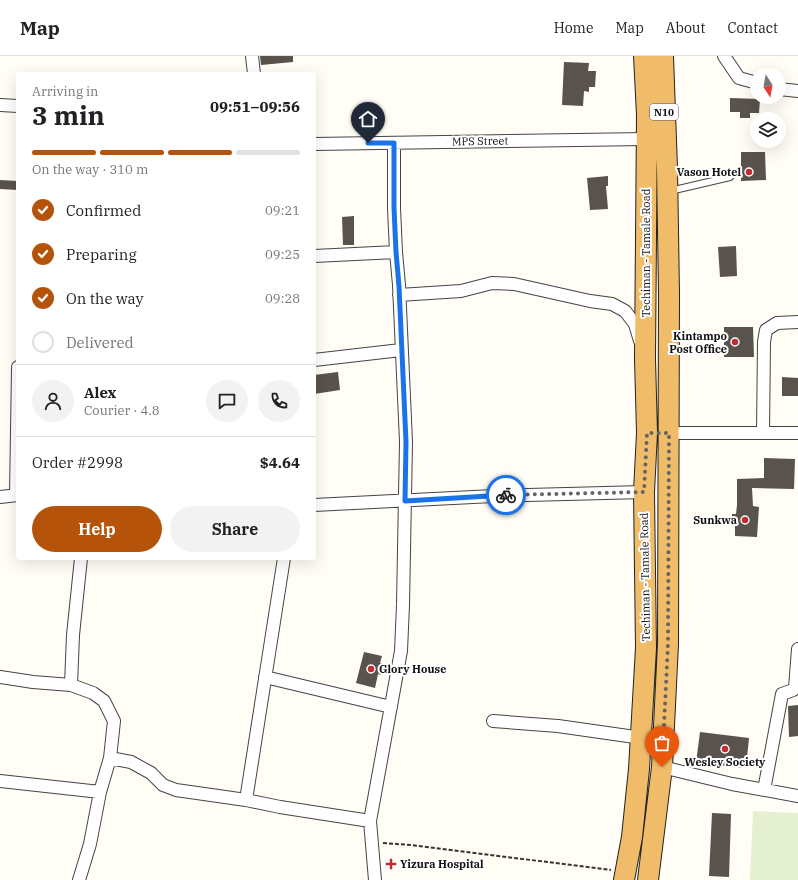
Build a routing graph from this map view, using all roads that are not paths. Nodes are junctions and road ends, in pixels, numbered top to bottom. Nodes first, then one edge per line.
1 (252, 56) edge
2 (644, 56) edge
3 (663, 56) edge
4 (724, 56) edge
5 (254, 72) edge
6 (750, 81) edge
7 (786, 90) edge
8 (798, 91) edge
9 (0, 105) edge
10 (16, 106) edge
11 (646, 139) junction
12 (394, 143) junction
13 (316, 144) edge
14 (730, 177) dead end
15 (667, 192) junction
16 (396, 252) junction
17 (316, 256) edge
18 (399, 295) junction
19 (798, 322) edge
20 (401, 350) junction
21 (645, 359) junction
22 (316, 360) edge
23 (647, 433) junction
24 (669, 433) junction
25 (763, 433) junction
26 (798, 433) edge
27 (644, 492) junction
28 (16, 495) edge
29 (0, 497) edge
30 (405, 501) junction
31 (316, 505) edge
32 (81, 560) edge
33 (284, 560) edge
34 (798, 649) edge
35 (265, 676) junction
36 (0, 677) edge
37 (71, 685) junction
38 (391, 707) junction
39 (493, 721) dead end
40 (642, 738) junction
41 (110, 758) junction
42 (662, 767) junction
43 (0, 781) edge
44 (764, 790) junction
45 (100, 792) junction
46 (798, 796) edge
47 (246, 800) junction
48 (370, 821) junction
49 (625, 876) edge
50 (79, 880) edge
51 (375, 880) edge
52 (648, 880) edge

1 - 5 street
2 - 11 highway, Techiman - Tamale Road / N10
3 - 15 highway, Techiman - Tamale Road / N10
4 - 6 street
7 - 8 street
9 - 10 street
11 - 12 street, MPS Street
11 - 21 highway, Techiman - Tamale Road / N10
12 - 13 street, MPS Street
12 - 16 street
14 - 15 lane
15 - 24 highway, Techiman - Tamale Road / N10
16 - 17 street
16 - 18 street
18 - 20 street
18 - 21 street
19 - 25 street
20 - 22 street
20 - 30 street
21 - 23 highway, Techiman - Tamale Road / N10
23 - 24 highway
23 - 27 highway, Techiman - Tamale Road / N10
24 - 25 street
24 - 42 highway, Techiman - Tamale Road / N10
25 - 26 street
27 - 30 street
27 - 40 highway, Techiman - Tamale Road / N10
28 - 29 street
30 - 31 street
30 - 38 street
32 - 37 street
33 - 35 street
34 - 44 street
35 - 38 street
35 - 47 street
36 - 37 street
37 - 41 street
38 - 48 street
39 - 40 street
40 - 49 highway, Techiman - Tamale Road / N10
41 - 45 street
41 - 47 street
42 - 44 street
42 - 52 highway, Techiman - Tamale Road / N10
43 - 45 street
44 - 46 street
45 - 50 street
47 - 48 street
48 - 51 street

